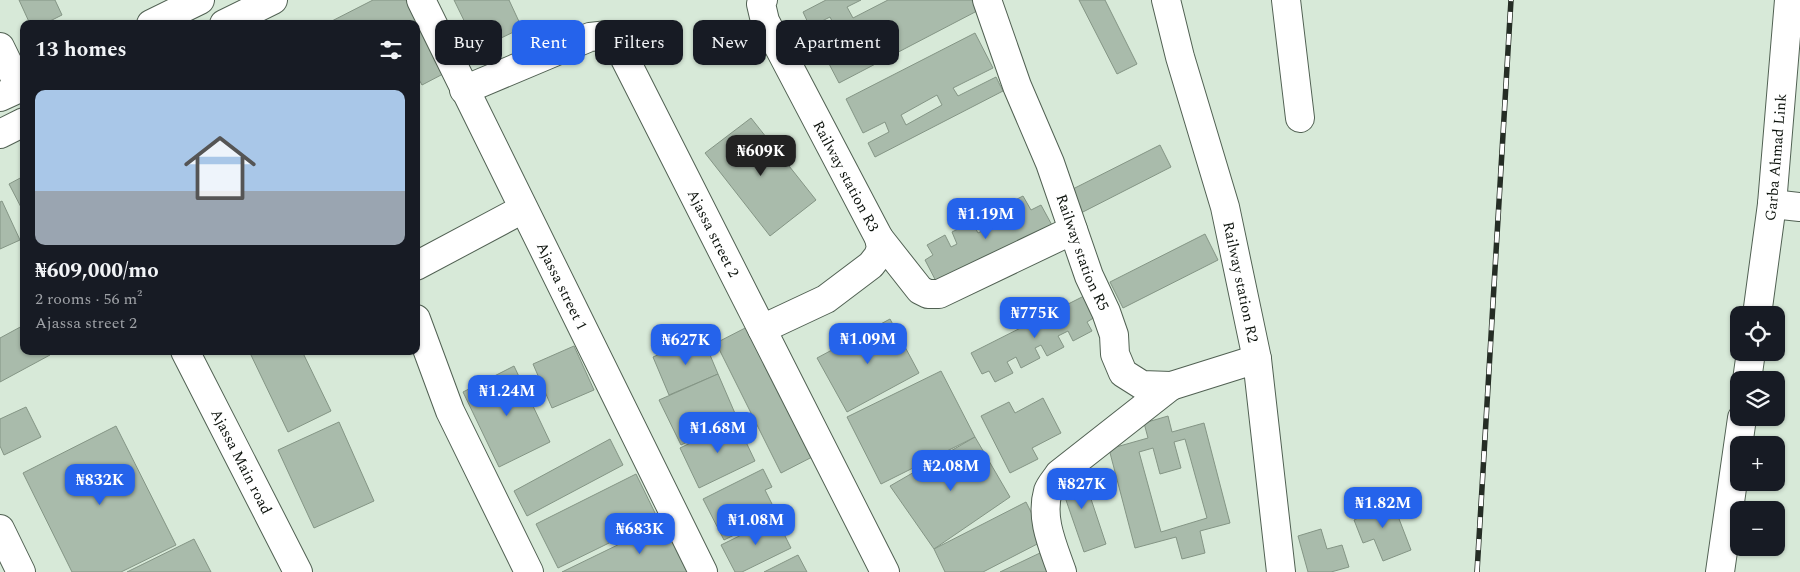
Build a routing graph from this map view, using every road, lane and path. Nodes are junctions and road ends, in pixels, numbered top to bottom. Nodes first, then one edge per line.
1 (200, 0) edge
2 (273, 0) edge
3 (421, 0) edge
4 (763, 0) edge
5 (987, 0) edge
6 (1166, 0) edge
7 (1286, 0) edge
8 (1789, 0) edge
9 (159, 20) edge
10 (232, 20) edge
11 (0, 47) edge
12 (15, 90) edge
13 (464, 90) junction
14 (1300, 118) dead end
15 (20, 124) edge
16 (0, 134) edge
17 (1772, 204) junction
18 (1800, 207) edge
19 (523, 209) junction
20 (1073, 230) junction
21 (879, 238) junction
22 (420, 264) edge
23 (1757, 306) edge
24 (762, 329) junction
25 (420, 330) edge
26 (187, 355) edge
27 (1257, 359) junction
28 (1171, 386) junction
29 (1741, 426) edge
30 (0, 529) edge
31 (21, 572) edge
32 (298, 572) edge
33 (529, 572) edge
34 (703, 572) edge
35 (885, 572) edge
36 (1062, 572) edge
37 (1281, 572) edge
38 (1720, 572) edge

1 - 9 street
2 - 10 street
3 - 13 street, Ajassa street 1
4 - 21 street, Railway station R3
5 - 20 street, Railway station R5
6 - 27 street, Railway station R2
7 - 14 street
8 - 17 street, Garba Ahmad Link
11 - 12 street
13 - 19 street, Ajassa street 1
13 - 24 street, Ajassa street 2
15 - 16 street
17 - 18 street
17 - 23 street, Garba Ahmad Link
19 - 22 street
19 - 34 street, Ajassa street 1
20 - 21 street
20 - 28 street, Railway station R5
21 - 24 street, Railway station R3
24 - 35 street, Ajassa street 2
25 - 33 street
26 - 32 street, Ajassa Main road
27 - 28 street, Railway station R5
27 - 37 street, Railway station R2
28 - 36 street
29 - 38 street
30 - 31 street

